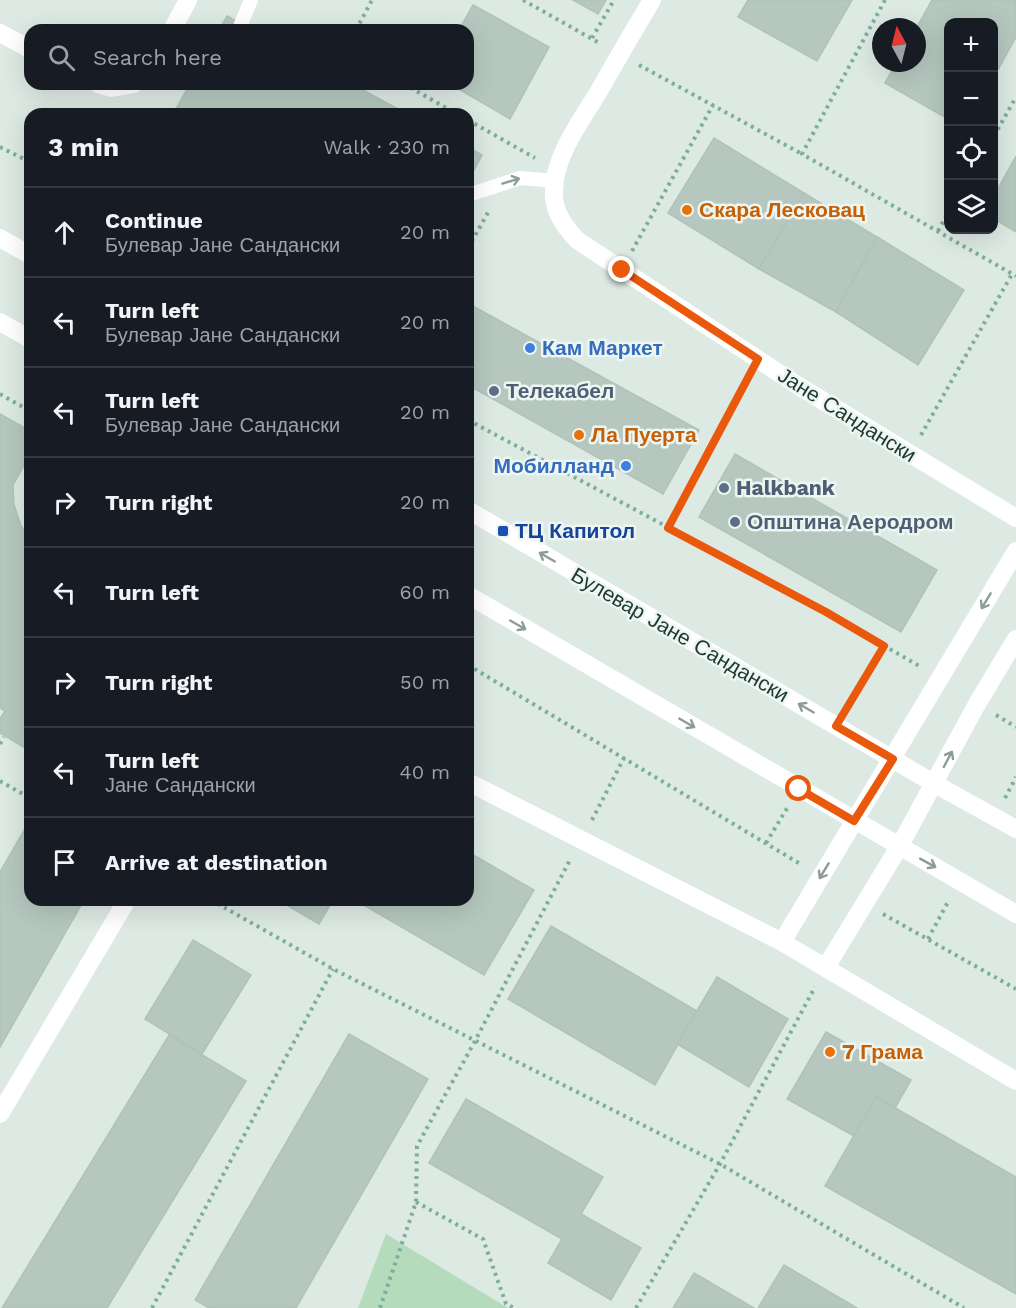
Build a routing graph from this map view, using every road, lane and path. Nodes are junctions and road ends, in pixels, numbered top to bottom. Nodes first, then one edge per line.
1 (188, 0) edge
2 (251, 0) edge
3 (372, 0) edge
4 (524, 0) edge
5 (614, 0) edge
6 (652, 0) edge
7 (885, 0) edge
8 (175, 24) edge
9 (241, 24) dead end
10 (359, 24) edge
11 (0, 33) edge
12 (591, 38) junction
13 (598, 42) dead end
14 (24, 46) edge
15 (620, 54) junction
16 (415, 90) edge
17 (1016, 97) edge
18 (713, 105) junction
19 (446, 108) edge
20 (474, 124) edge
21 (998, 128) edge
22 (0, 147) edge
23 (802, 154) junction
24 (24, 159) edge
25 (556, 176) junction
26 (474, 193) edge
27 (944, 220) edge
28 (938, 231) junction
29 (0, 238) edge
30 (24, 252) edge
31 (622, 270) junction
32 (1014, 275) edge
33 (0, 322) edge
34 (24, 336) edge
35 (758, 359) junction
36 (0, 394) edge
37 (24, 408) edge
38 (474, 423) edge
39 (911, 454) junction
40 (474, 514) edge
41 (1016, 518) edge
42 (668, 528) junction
43 (1016, 551) edge
44 (474, 599) edge
45 (1016, 639) edge
46 (884, 646) junction
47 (474, 669) edge
48 (940, 678) junction
49 (836, 726) junction
50 (4, 737) dead end
51 (0, 744) edge
52 (624, 758) junction
53 (893, 759) junction
54 (0, 781) edge
55 (935, 784) junction
56 (474, 785) edge
57 (799, 789) junction
58 (24, 795) edge
59 (854, 821) junction
60 (1016, 829) edge
61 (582, 839) junction
62 (766, 843) junction
63 (899, 847) junction
64 (821, 876) junction
65 (959, 881) junction
66 (864, 903) junction
67 (123, 906) edge
68 (222, 906) edge
69 (1016, 914) edge
70 (928, 939) junction
71 (782, 942) junction
72 (826, 966) junction
73 (333, 969) junction
74 (1016, 990) edge
75 (475, 1041) junction
76 (1016, 1081) edge
77 (0, 1114) edge
78 (720, 1164) junction
79 (416, 1202) junction
80 (152, 1308) edge
81 (380, 1308) edge
82 (514, 1308) edge
83 (636, 1308) edge
84 (964, 1308) edge

1 - 8 street
2 - 9 lane
3 - 10 path
4 - 12 path
5 - 12 path
6 - 15 street, Јане Сандански
7 - 23 path
11 - 14 street
12 - 13 path
15 - 18 path
15 - 25 street, Јане Сандански
16 - 19 path
17 - 21 path
18 - 23 path
18 - 31 path
20 - 25 path
22 - 24 path
23 - 28 path
26 -> 25 lane
25 - 31 street, Јане Сандански
27 - 28 path
28 - 32 path
29 - 30 street
31 - 35 street, Јане Сандански
32 - 39 path
33 - 34 street
35 - 39 street, Јане Сандански
35 - 42 path
36 - 37 path
38 - 42 path
39 - 41 street, Јане Сандански
49 -> 40 street, Булевар Јане Сандански
42 - 46 path
43 -> 48 street
44 -> 57 street
55 -> 45 street
46 - 48 path
46 - 49 path
47 - 52 path
48 - 53 street
49 - 53 street, Булевар Јане Сандански
50 - 51 path
52 - 61 path
52 - 62 path
53 - 55 street, Булевар Јане Сандански
53 - 59 street
54 - 58 path
55 - 60 street, Булевар Јане Сандански
55 - 63 street
56 - 61 street
57 - 59 street
57 - 62 path
59 - 63 street
59 -> 64 street
61 - 71 street
61 - 75 path
62 - 64 path
63 -> 65 street
63 - 66 street
64 - 71 street
65 - 69 street
65 - 70 path
66 - 70 path
66 - 72 street
67 - 77 street
68 - 73 path
70 - 74 path
71 - 72 street
72 - 76 street
72 - 78 path
73 - 75 path
73 - 80 path
75 - 78 path
75 - 79 path
78 - 83 path
78 - 84 path
79 - 81 path
79 - 82 path

